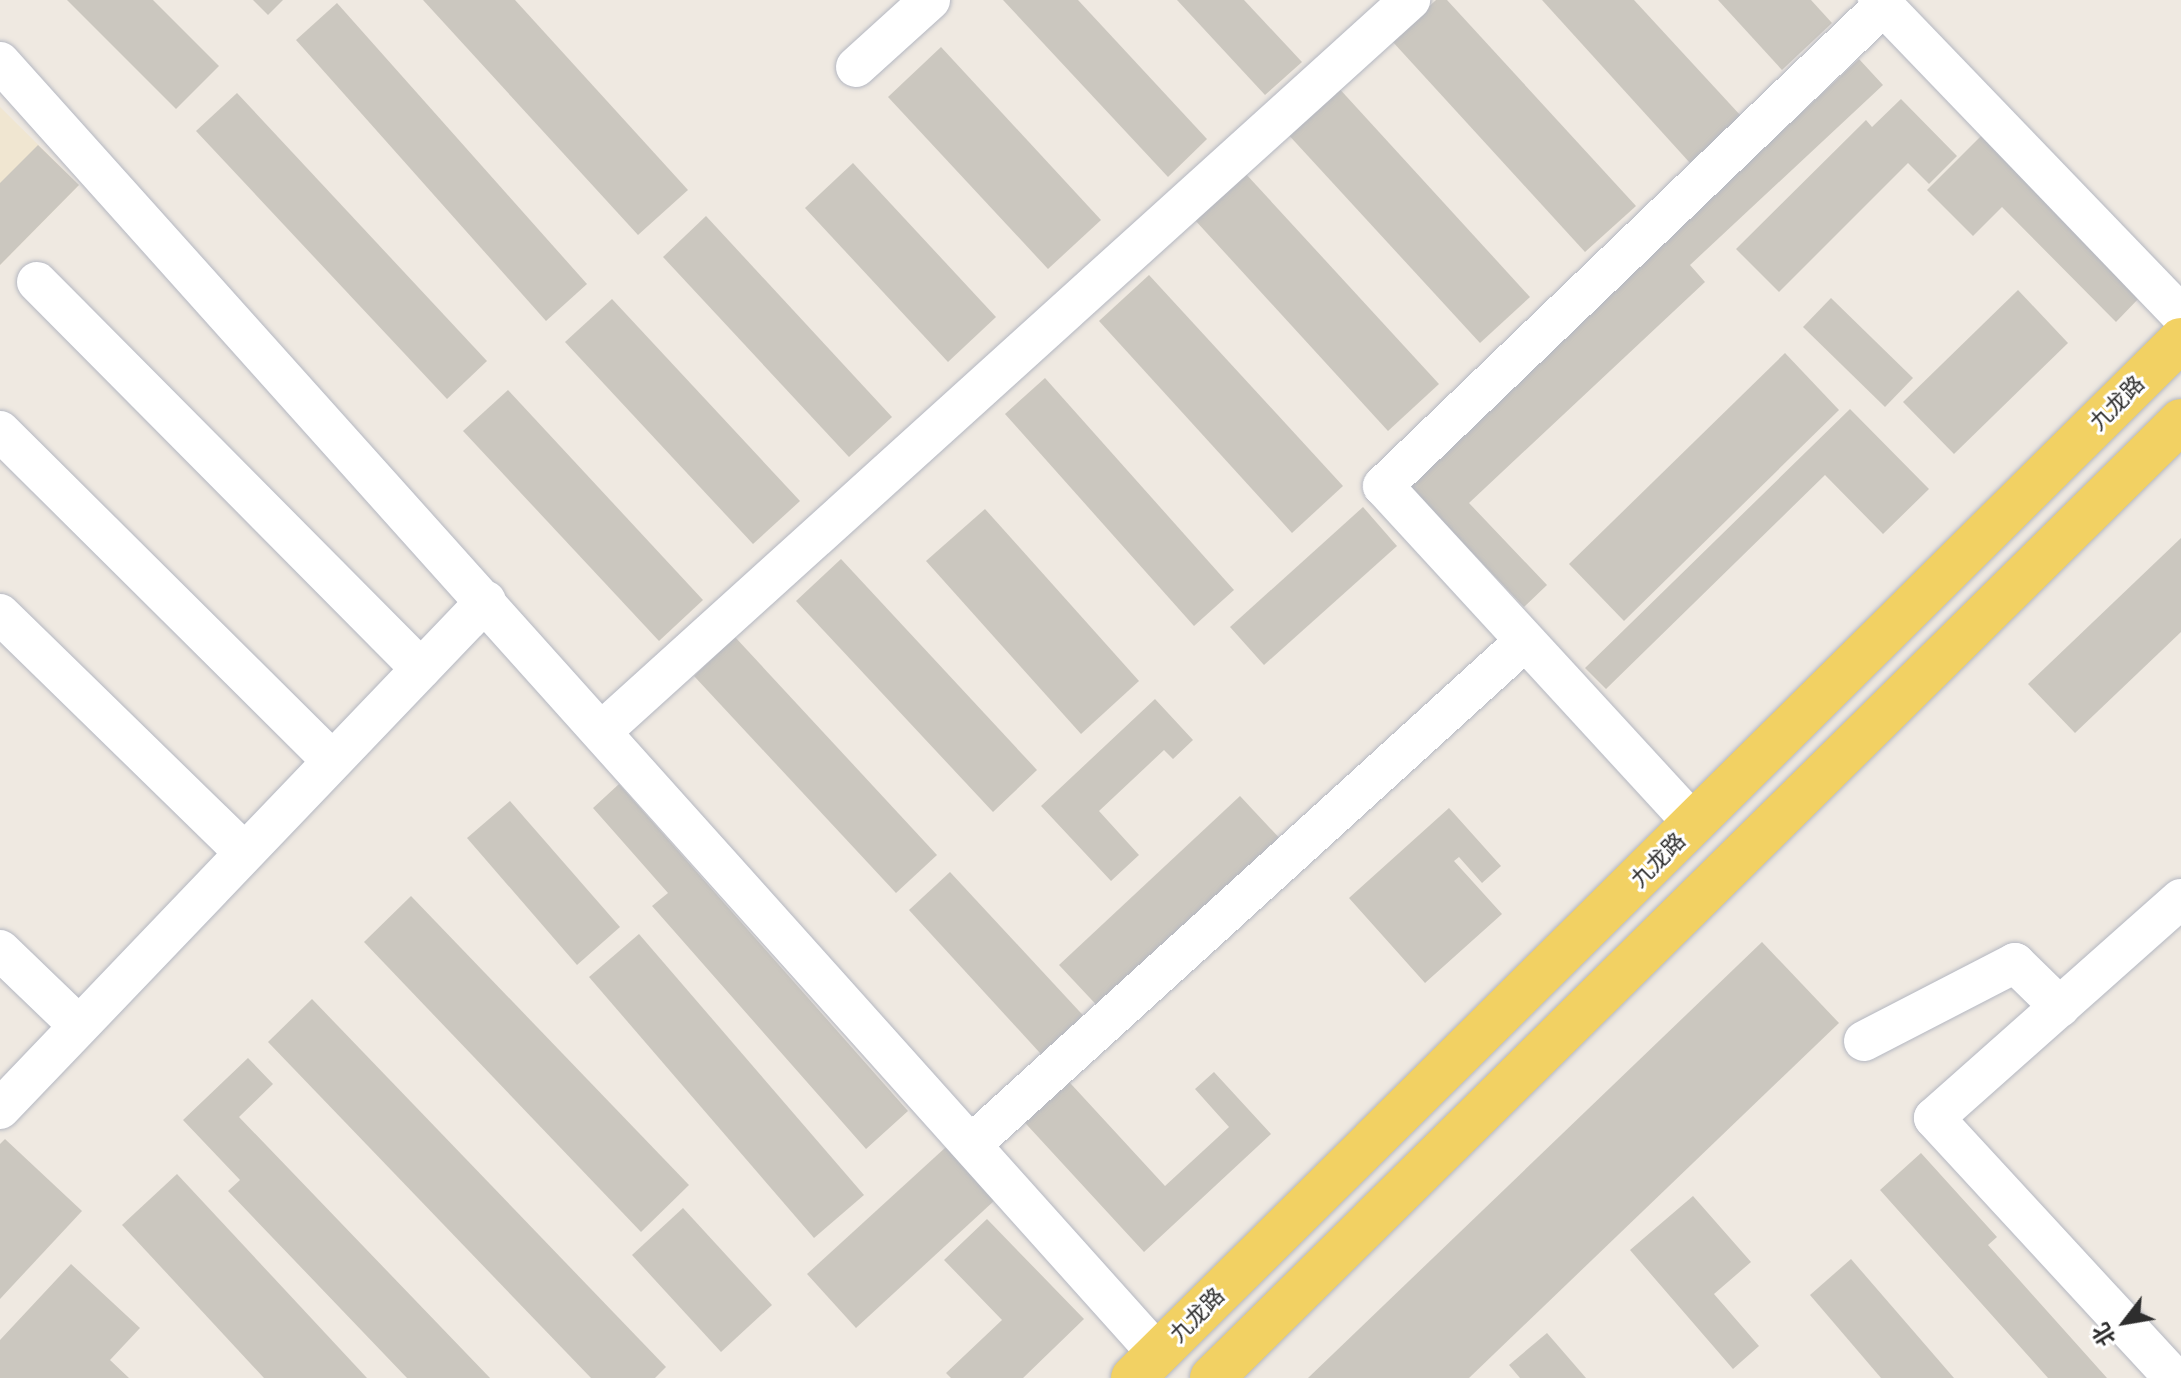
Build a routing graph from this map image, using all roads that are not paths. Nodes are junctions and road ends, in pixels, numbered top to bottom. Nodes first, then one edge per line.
1 (930, 0) edge
2 (1410, 0) edge
3 (1881, 3) edge
4 (0, 62) edge
5 (856, 67) dead end
6 (37, 282) dead end
7 (2181, 315) edge
8 (2181, 340) edge
9 (2181, 421) edge
10 (0, 431) edge
11 (486, 601) junction
12 (0, 614) edge
13 (1525, 641) junction
14 (421, 669) junction
15 (602, 731) junction
16 (332, 761) junction
17 (1694, 824) junction
18 (244, 852) junction
19 (2181, 899) edge
20 (0, 950) edge
21 (2060, 1007) junction
22 (78, 1025) junction
23 (1864, 1041) dead end
24 (0, 1109) edge
25 (973, 1143) junction
26 (1145, 1366) edge
27 (1212, 1378) edge
28 (2174, 1378) edge

1 - 5 street
2 - 15 street
3 - 7 street
3 - 13 street
4 - 11 street
6 - 14 street
8 - 17 main road, 九龙路
9 - 27 main road
10 - 16 street
11 - 14 street
11 - 15 street
12 - 18 street
13 - 17 street
13 - 25 street
14 - 16 street
15 - 25 street
16 - 18 street
17 - 26 main road, 九龙路
18 - 22 street
19 - 21 street
20 - 22 street
21 - 23 street
21 - 28 street
22 - 24 street
25 - 26 street

